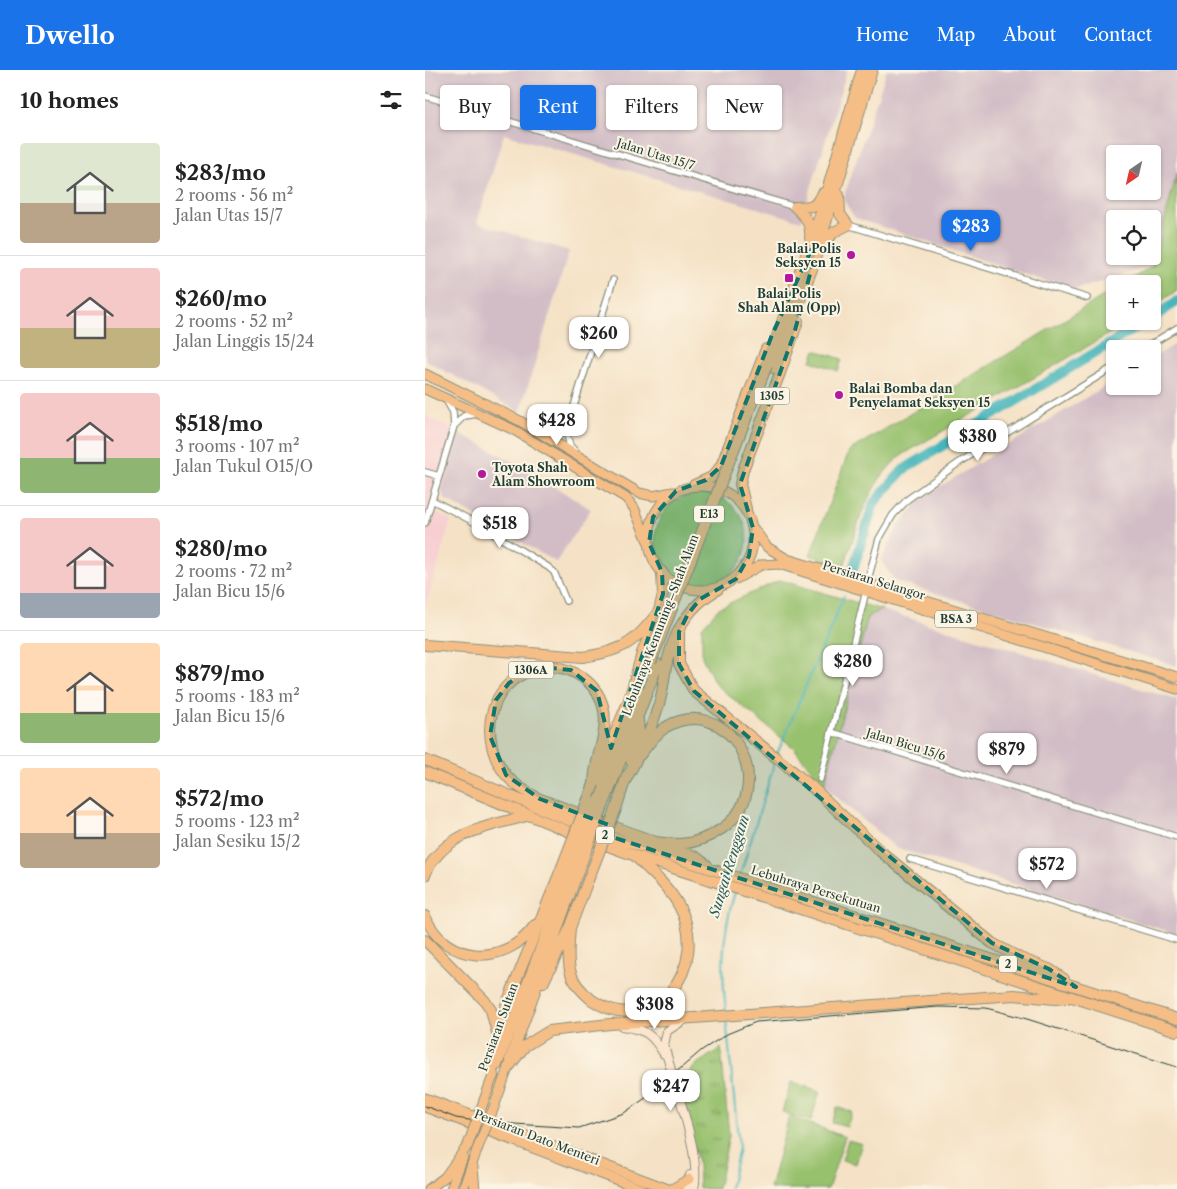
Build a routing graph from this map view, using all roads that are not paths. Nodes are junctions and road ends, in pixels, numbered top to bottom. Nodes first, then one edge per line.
1 (862, 70) edge
2 (873, 70) edge
3 (425, 96) edge
4 (836, 178) junction
5 (795, 207) junction
6 (848, 225) junction
7 (808, 247) junction
8 (816, 256) junction
9 (613, 280) dead end
10 (808, 281) junction
11 (796, 283) junction
12 (1087, 298) dead end
13 (1177, 328) edge
14 (1158, 340) edge
15 (770, 367) junction
16 (1106, 372) edge
17 (425, 374) edge
18 (425, 389) edge
19 (446, 400) junction
20 (478, 414) junction
21 (454, 426) junction
22 (566, 432) junction
23 (542, 434) junction
24 (578, 456) junction
25 (425, 472) edge
26 (439, 476) junction
27 (695, 485) junction
28 (676, 491) junction
29 (432, 500) junction
30 (746, 509) junction
31 (425, 523) edge
32 (753, 528) junction
33 (649, 543) junction
34 (662, 572) junction
35 (736, 579) junction
36 (866, 587) junction
37 (718, 589) junction
38 (567, 601) dead end
39 (659, 610) junction
40 (679, 632) junction
41 (425, 645) edge
42 (655, 663) junction
43 (1177, 677) edge
44 (645, 680) junction
45 (1177, 689) edge
46 (629, 700) junction
47 (638, 716) junction
48 (831, 732) junction
49 (640, 755) junction
50 (425, 760) edge
51 (425, 772) edge
52 (820, 779) dead end
53 (625, 781) junction
54 (594, 784) junction
55 (497, 792) junction
56 (540, 799) junction
57 (600, 803) junction
58 (530, 816) junction
59 (1177, 837) edge
60 (654, 842) junction
61 (636, 856) junction
62 (911, 859) dead end
63 (715, 871) junction
64 (425, 875) edge
65 (568, 875) junction
66 (545, 909) junction
67 (425, 916) edge
68 (570, 928) junction
69 (425, 940) edge
70 (1177, 940) edge
71 (1076, 987) junction
72 (1071, 997) junction
73 (526, 1014) junction
74 (686, 1019) junction
75 (1177, 1019) edge
76 (610, 1024) junction
77 (1177, 1031) edge
78 (497, 1034) junction
79 (667, 1060) junction
80 (508, 1068) junction
81 (493, 1076) junction
82 (425, 1098) edge
83 (425, 1107) edge
84 (468, 1145) junction
85 (693, 1161) junction
86 (473, 1162) junction
87 (689, 1179) junction
88 (429, 1189) edge
89 (451, 1189) edge
90 (463, 1189) edge
91 (475, 1189) edge
92 (641, 1189) edge
93 (668, 1189) edge
94 (672, 1189) edge
95 (686, 1189) edge
96 (694, 1189) edge

1 - 4 highway, Lebuhraya Kemuning–Shah Alam / E13
2 - 4 highway, Lebuhraya Kemuning–Shah Alam / E13
3 - 5 street, Jalan Utas 15/7
4 - 5 highway
4 - 6 highway
4 - 7 highway, Lebuhraya Kemuning–Shah Alam / E13
4 - 8 highway, Lebuhraya Kemuning–Shah Alam / E13
5 - 7 highway
6 - 8 highway
6 - 12 street
7 - 11 highway, Lebuhraya Kemuning–Shah Alam / E13
8 - 10 highway, Lebuhraya Kemuning–Shah Alam / E13
9 - 22 street
10 - 15 highway, Lebuhraya Kemuning–Shah Alam / E13
10 - 30 highway, 1305
11 - 15 highway, Lebuhraya Kemuning–Shah Alam / E13
11 - 27 highway
13 - 14 street
15 - 42 highway, Lebuhraya Kemuning–Shah Alam / E13
16 - 36 street
17 - 23 main road
18 - 19 main road
19 - 20 main road
19 - 21 street
20 - 21 street
20 - 33 main road
21 - 26 street
22 - 23 street
22 - 24 street
23 - 24 main road
24 - 28 main road
25 - 26 street
26 - 29 street
27 - 28 main road
27 - 30 main road
28 - 33 main road
29 - 31 street
29 - 38 street
30 - 32 main road
32 - 35 main road
32 - 36 main road, Persiaran Selangor / BSA 3
33 - 34 main road
34 - 37 main road
34 - 39 highway
35 - 36 main road, Persiaran Selangor / BSA 3
35 - 37 main road
36 - 43 main road, Persiaran Selangor / BSA 3
36 - 45 main road, Persiaran Selangor / BSA 3
36 - 48 street
37 - 40 highway
39 - 41 highway
39 - 46 highway
40 - 49 highway
40 - 71 highway
42 - 44 highway, Lebuhraya Kemuning–Shah Alam / E13
42 - 47 highway, Lebuhraya Kemuning–Shah Alam / E13
44 - 46 highway
44 - 57 highway, Lebuhraya Kemuning–Shah Alam / E13
46 - 54 highway
47 - 53 highway
47 - 57 highway, Lebuhraya Kemuning–Shah Alam / E13
48 - 52 street
48 - 59 street, Jalan Bicu 15/6
49 - 53 highway
49 - 60 highway
50 - 55 highway, Lebuhraya Persekutuan / 2
51 - 58 highway, Lebuhraya Persekutuan / 2
53 - 68 highway, bridge
54 - 56 highway, 1306A
54 - 65 highway, bridge
55 - 56 highway
55 - 63 highway, Lebuhraya Persekutuan / 2
56 - 60 highway
57 - 65 highway, Lebuhraya Kemuning–Shah Alam / E13, bridge
58 - 61 highway, Lebuhraya Persekutuan / 2
58 - 64 highway
60 - 63 highway
61 - 68 highway
61 - 72 highway, Lebuhraya Persekutuan / 2
62 - 70 street
63 - 71 highway, Lebuhraya Persekutuan / 2
65 - 66 highway
65 - 73 highway, Persiaran Sultan
65 - 81 highway, Persiaran Sultan
66 - 67 highway
66 - 78 highway
68 - 73 highway
69 - 78 highway
71 - 75 highway, Lebuhraya Persekutuan / 2
72 - 74 highway
72 - 77 highway, Lebuhraya Persekutuan / 2
73 - 80 highway, Persiaran Sultan
74 - 76 highway
74 - 79 main road
76 - 79 main road
76 - 80 highway
78 - 81 highway
79 - 85 main road
80 - 86 main road, Persiaran Sultan, bridge
81 - 84 main road, Persiaran Sultan, bridge
82 - 93 main road, Persiaran Dato Menteri, bridge
83 - 92 main road, Persiaran Dato Menteri
84 - 88 main road
84 - 89 main road, Persiaran Sultan
85 - 87 main road
85 - 96 main road
86 - 90 main road, Persiaran Sultan
86 - 91 main road
87 - 94 main road
87 - 95 main road

